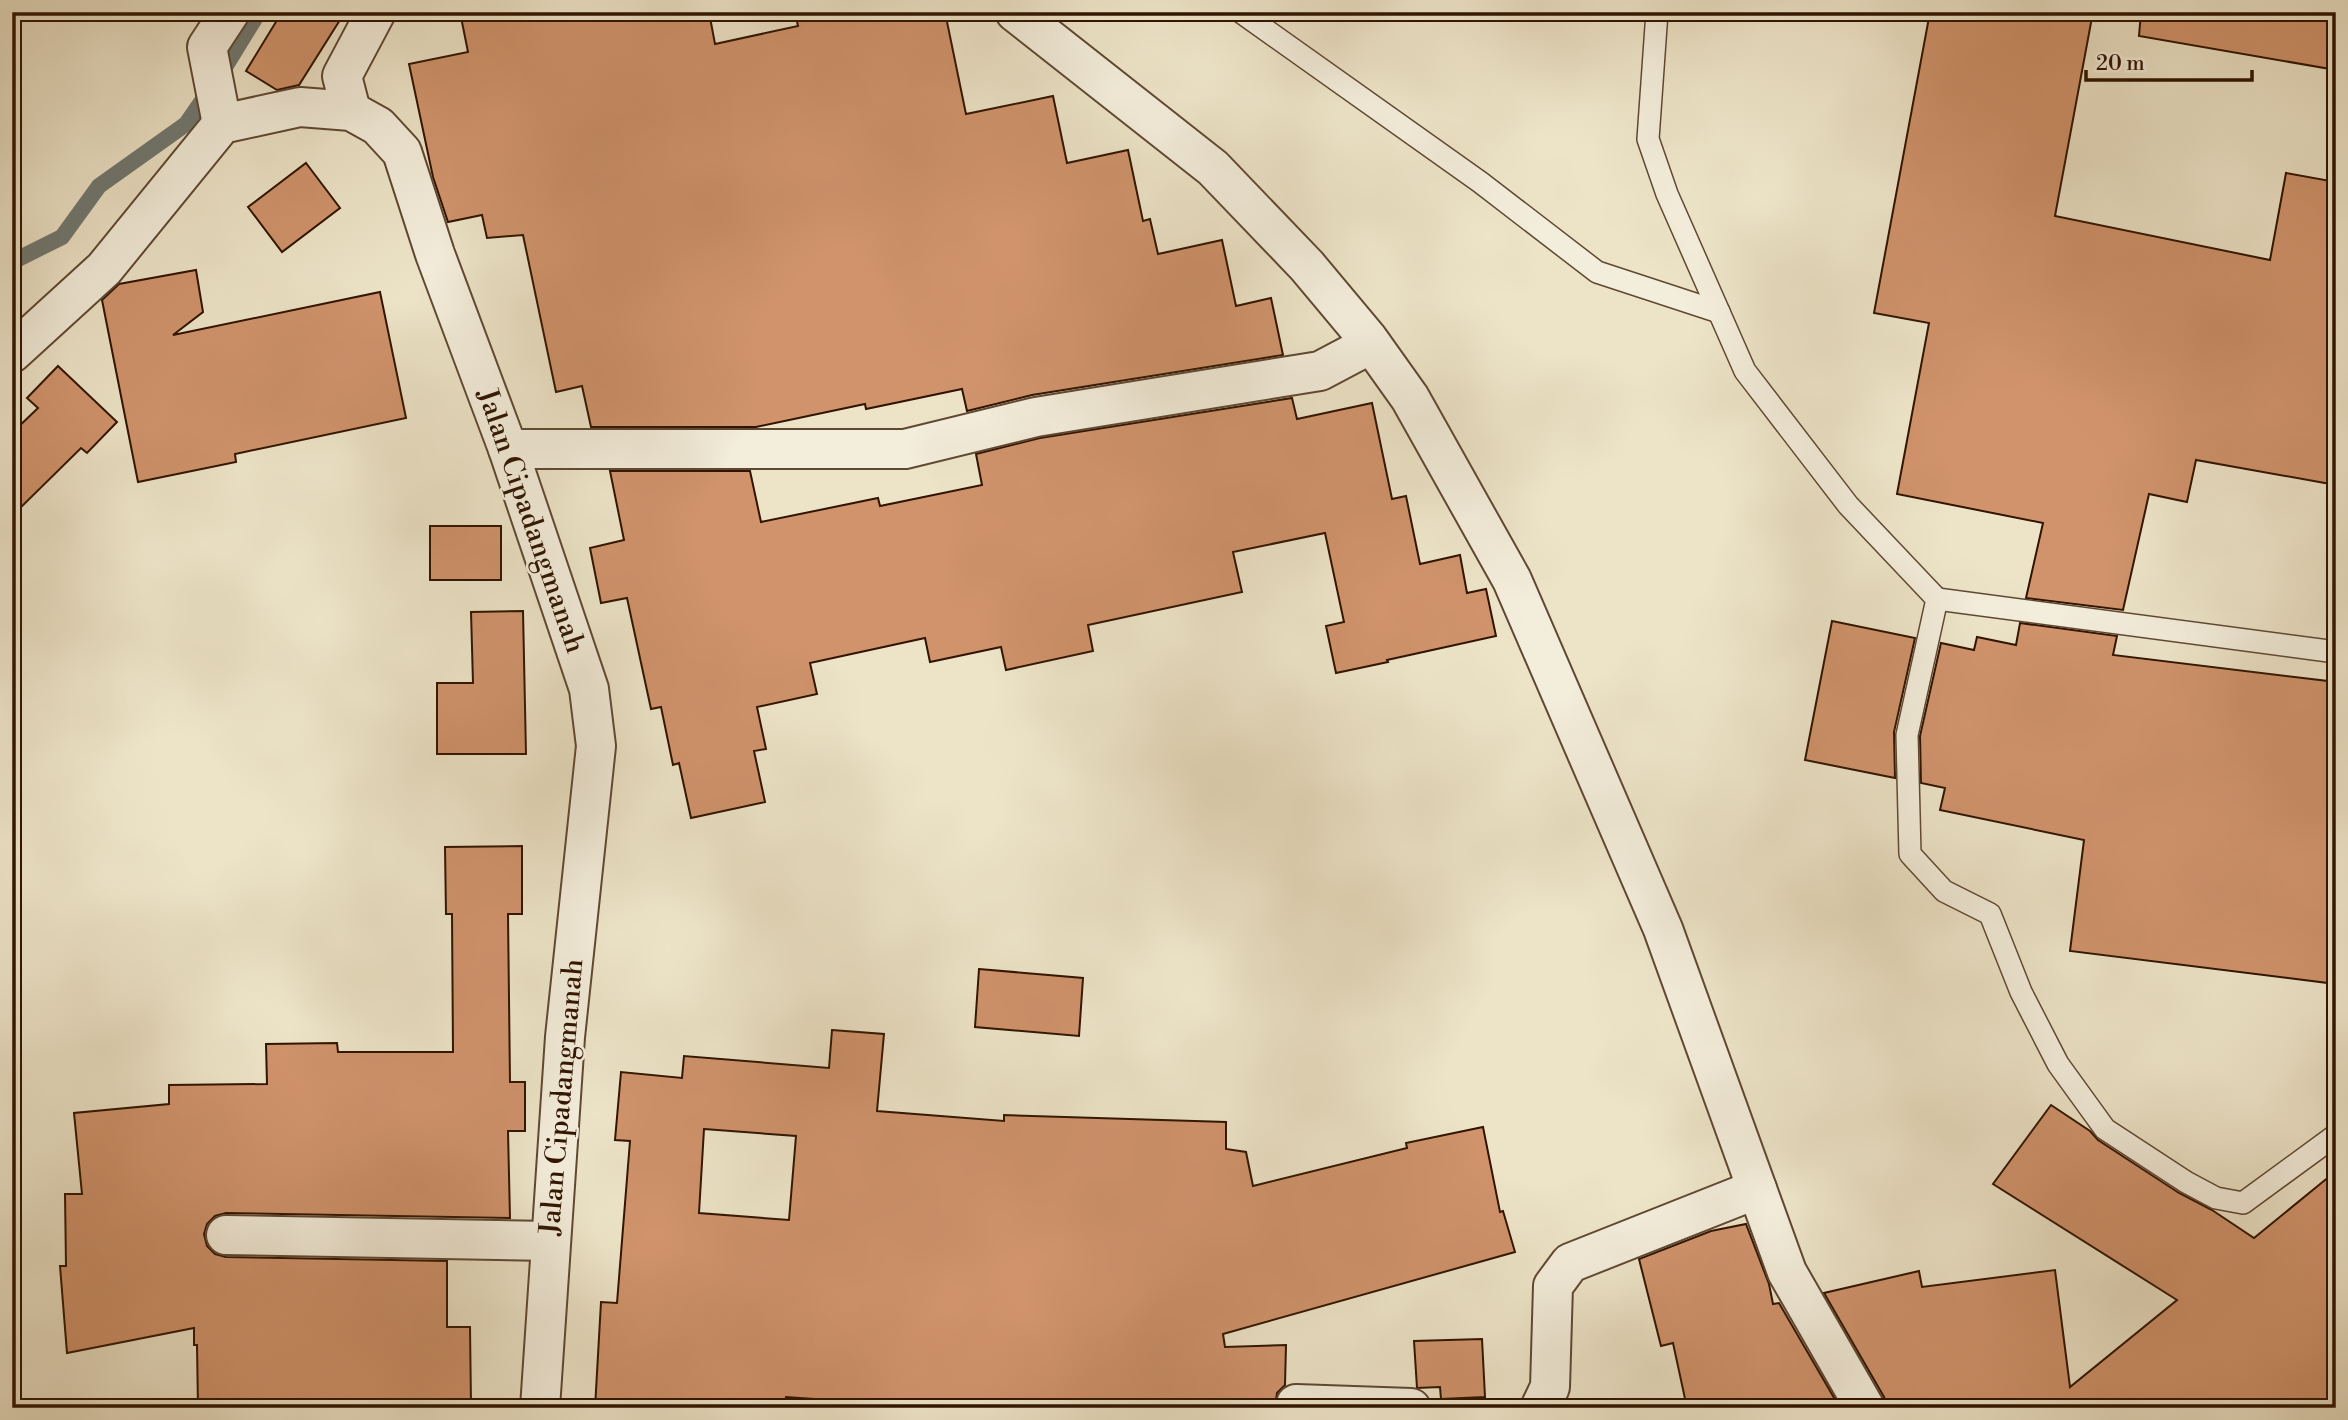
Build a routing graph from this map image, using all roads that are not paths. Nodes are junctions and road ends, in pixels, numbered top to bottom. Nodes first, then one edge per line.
1 (230, 12) edge
2 (376, 12) edge
3 (1015, 12) edge
4 (1657, 12) edge
5 (1242, 13) edge
6 (351, 111) junction
7 (222, 121) junction
8 (1719, 312) junction
9 (1371, 344) junction
10 (12, 353) edge
11 (508, 449) junction
12 (1937, 599) junction
13 (2336, 652) edge
14 (2336, 1135) edge
15 (1757, 1189) junction
16 (226, 1235) dead end
17 (550, 1241) junction
18 (1296, 1404) dead end
19 (540, 1408) edge
20 (1410, 1408) edge
21 (1540, 1408) edge
22 (1865, 1408) edge

1 - 7 street
2 - 6 street
3 - 9 street
4 - 8 lane
5 - 8 lane
6 - 7 street, Jalan Cipadangmanah
6 - 11 street, Jalan Cipadangmanah
7 - 10 street
8 - 12 lane
9 - 11 street
9 - 15 street
11 - 17 street, Jalan Cipadangmanah
12 - 13 lane
12 - 14 lane
15 - 21 street
15 - 22 street
16 - 17 street
17 - 19 street, Jalan Cipadangmanah
18 - 20 street

